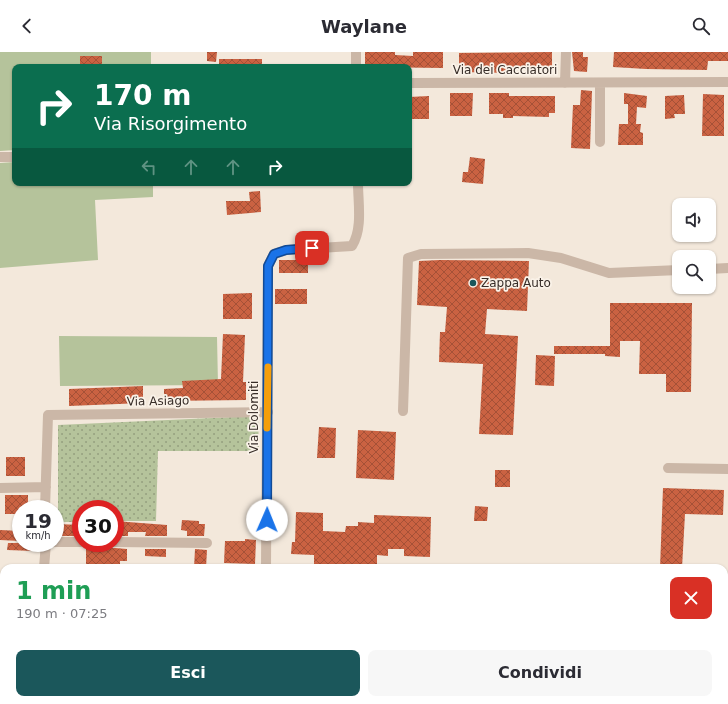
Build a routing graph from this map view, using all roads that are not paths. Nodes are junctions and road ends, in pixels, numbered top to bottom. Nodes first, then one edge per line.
1 (356, 52) edge
2 (566, 52) edge
3 (356, 64) edge
4 (728, 82) edge
5 (412, 83) edge
6 (565, 83) junction
7 (600, 83) junction
8 (600, 142) dead end
9 (12, 156) edge
10 (0, 157) edge
11 (358, 186) edge
12 (728, 268) edge
13 (716, 269) edge
14 (672, 270) edge
15 (403, 411) dead end
16 (268, 412) junction
17 (668, 468) dead end
18 (728, 469) edge
19 (46, 487) junction
20 (0, 488) edge
21 (45, 500) edge
22 (124, 542) edge
23 (207, 543) dead end
24 (45, 552) edge
25 (44, 564) edge
26 (266, 564) edge

1 - 3 street
2 - 6 street
4 - 7 street, Via dei Cacciatori
5 - 6 street, Via dei Cacciatori
6 - 7 street, Via dei Cacciatori
7 - 8 street
9 - 10 street
11 - 16 street, Via Dolomiti
12 - 13 street
14 - 15 street
16 - 19 street, Via Asiago
16 - 26 street, Via Dolomiti
17 - 18 street
19 - 20 street
19 - 21 street
22 - 23 street
24 - 25 street

